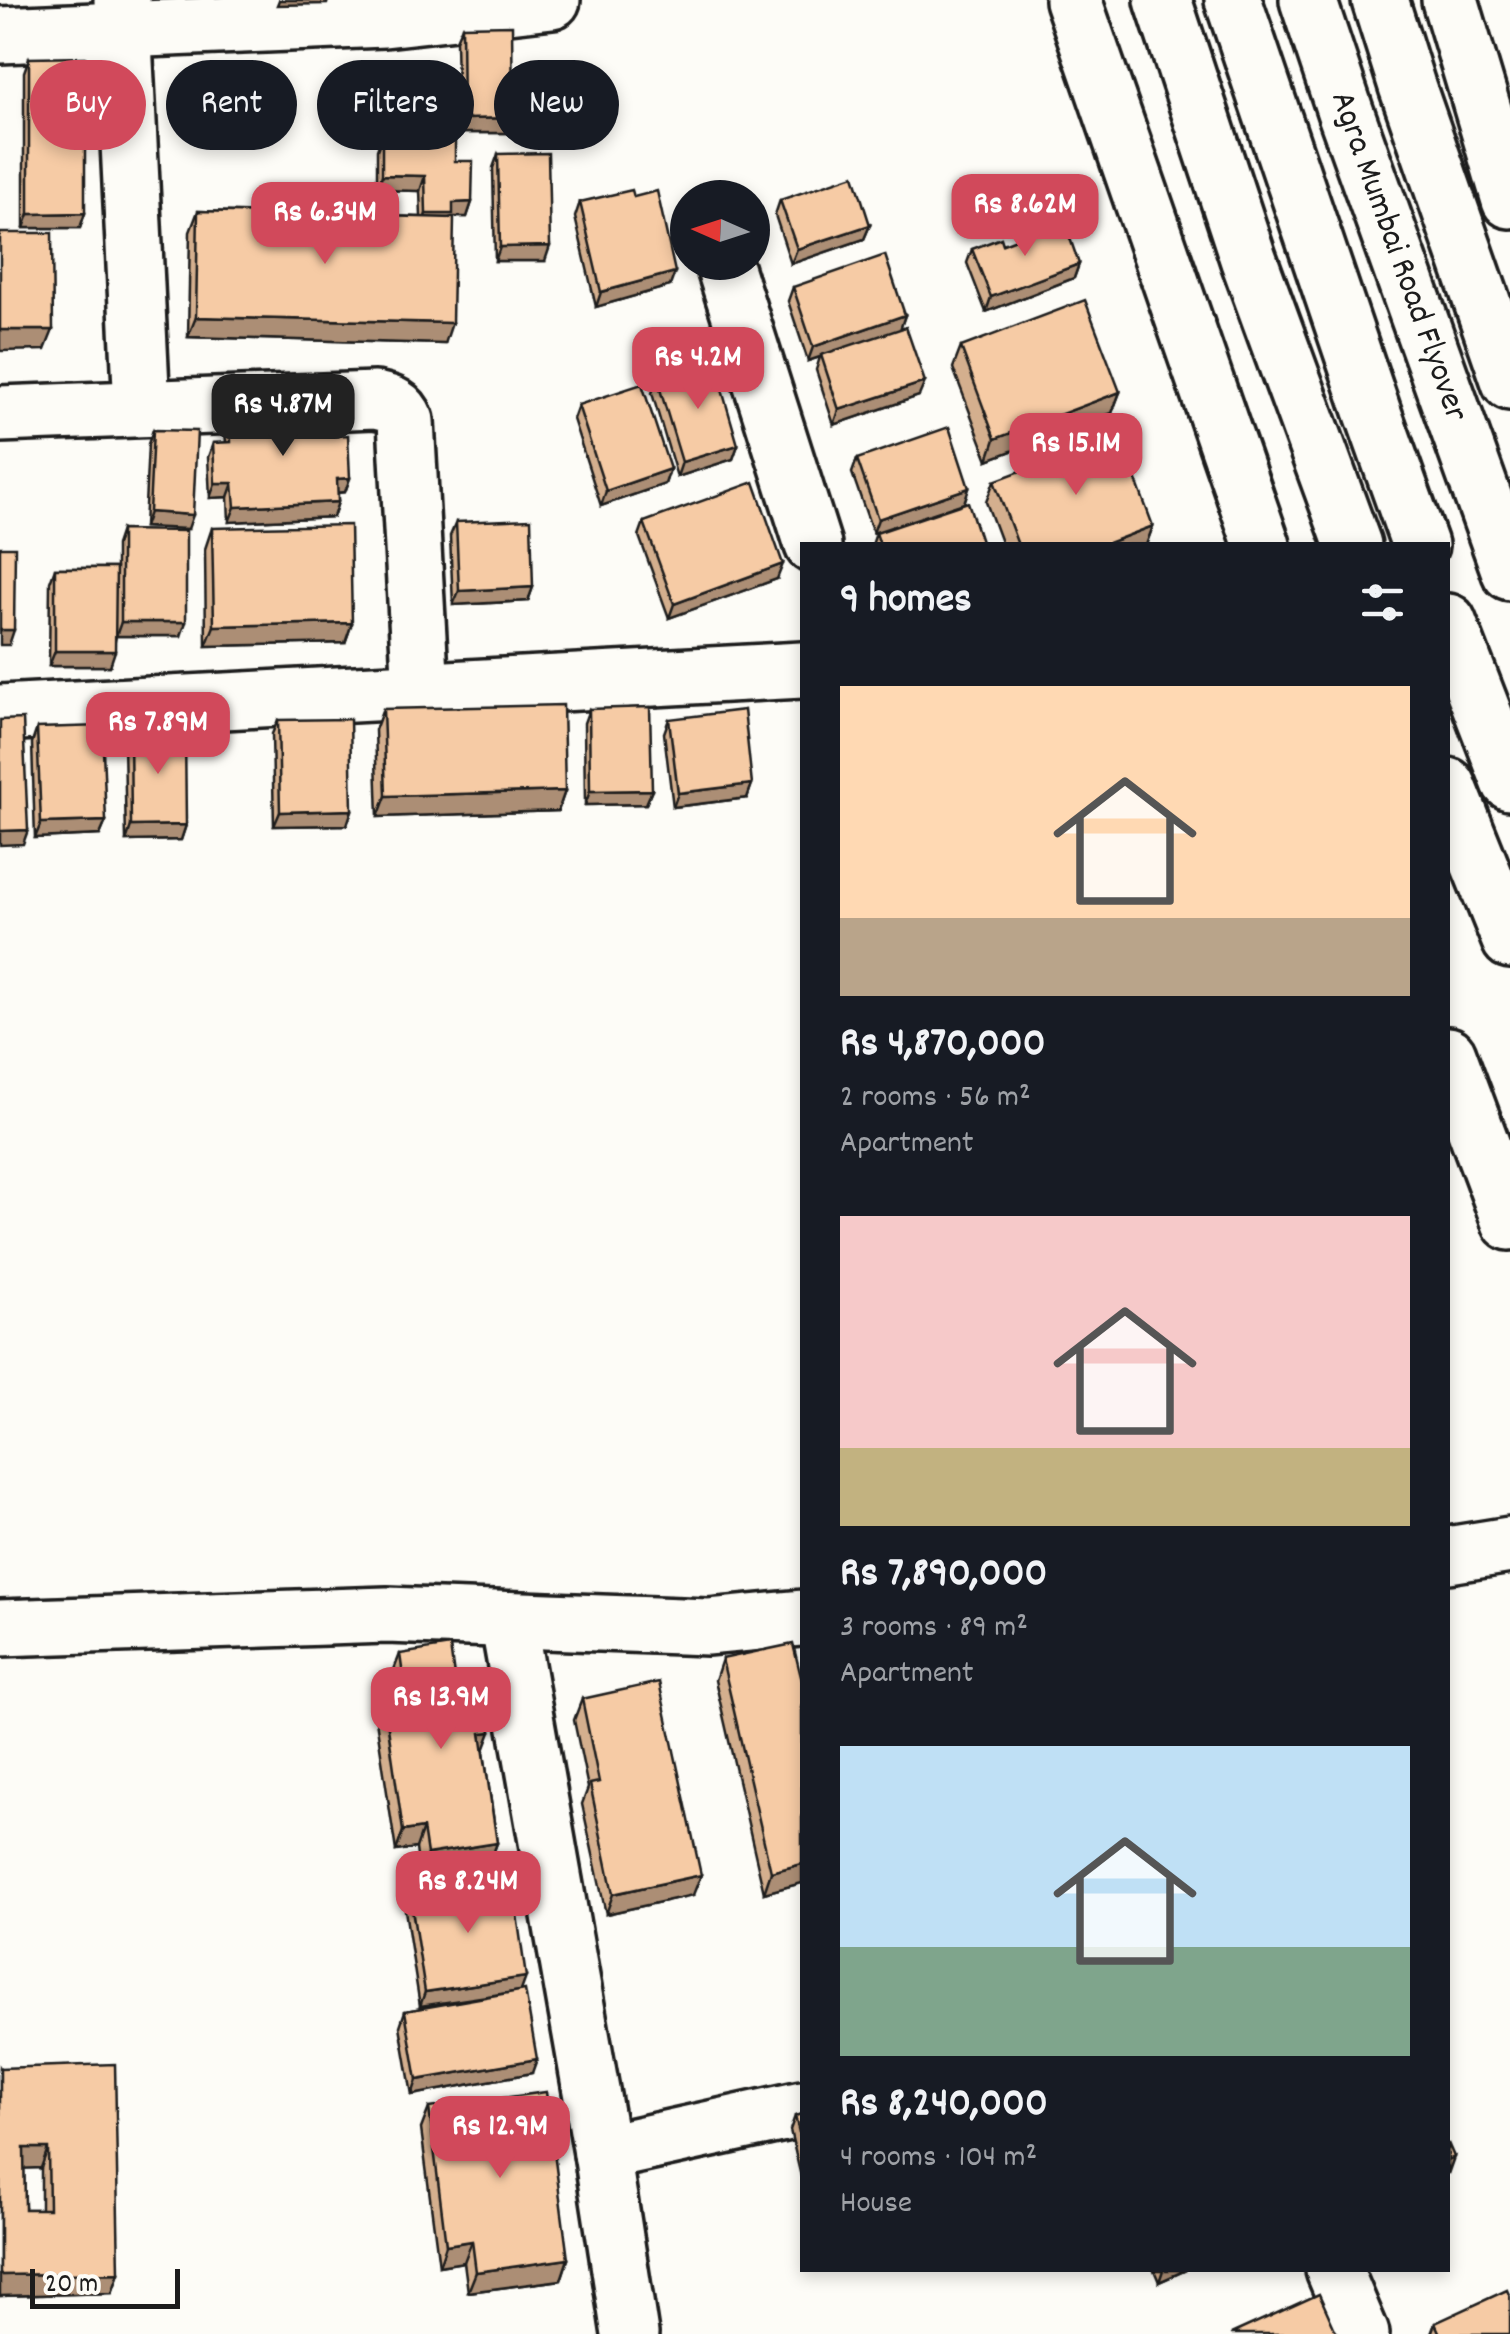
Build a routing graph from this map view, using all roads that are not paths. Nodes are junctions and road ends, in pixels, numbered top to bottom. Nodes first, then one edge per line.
1 (552, 0) edge
2 (1073, 0) edge
3 (1163, 0) edge
4 (1234, 0) edge
5 (1308, 0) edge
6 (1380, 0) edge
7 (1450, 0) edge
8 (383, 10) edge
9 (123, 15) edge
10 (0, 35) edge
11 (1510, 200) edge
12 (728, 280) edge
13 (1510, 382) edge
14 (142, 408) junction
15 (0, 414) edge
16 (812, 542) edge
17 (1261, 542) edge
18 (1352, 542) edge
19 (1419, 542) edge
20 (1510, 572) edge
21 (1450, 627) edge
22 (800, 670) edge
23 (422, 691) junction
24 (0, 714) edge
25 (1510, 782) edge
26 (1450, 791) edge
27 (1510, 940) edge
28 (1450, 1060) edge
29 (1510, 1222) edge
30 (1510, 1545) edge
31 (1450, 1554) edge
32 (800, 1618) edge
33 (508, 1620) junction
34 (0, 1628) edge
35 (800, 2108) edge
36 (602, 2153) junction
37 (1335, 2272) edge
38 (630, 2334) edge
39 (1361, 2334) edge

1 - 8 main road
2 - 17 main road
3 - 18 main road
4 - 19 main road, Agra Mumbai Road Flyover
5 - 20 main road, Agra Mumbai Road Flyover
6 - 13 main road
7 - 11 main road
8 - 9 main road
9 - 10 main road
9 - 14 main road
12 - 16 main road
14 - 15 main road
14 - 23 main road
21 - 25 main road
22 - 23 main road
23 - 24 main road
26 - 27 main road
28 - 29 main road
30 - 31 main road
32 - 33 main road
33 - 34 main road
33 - 36 main road
35 - 36 main road
36 - 38 main road
37 - 39 main road

